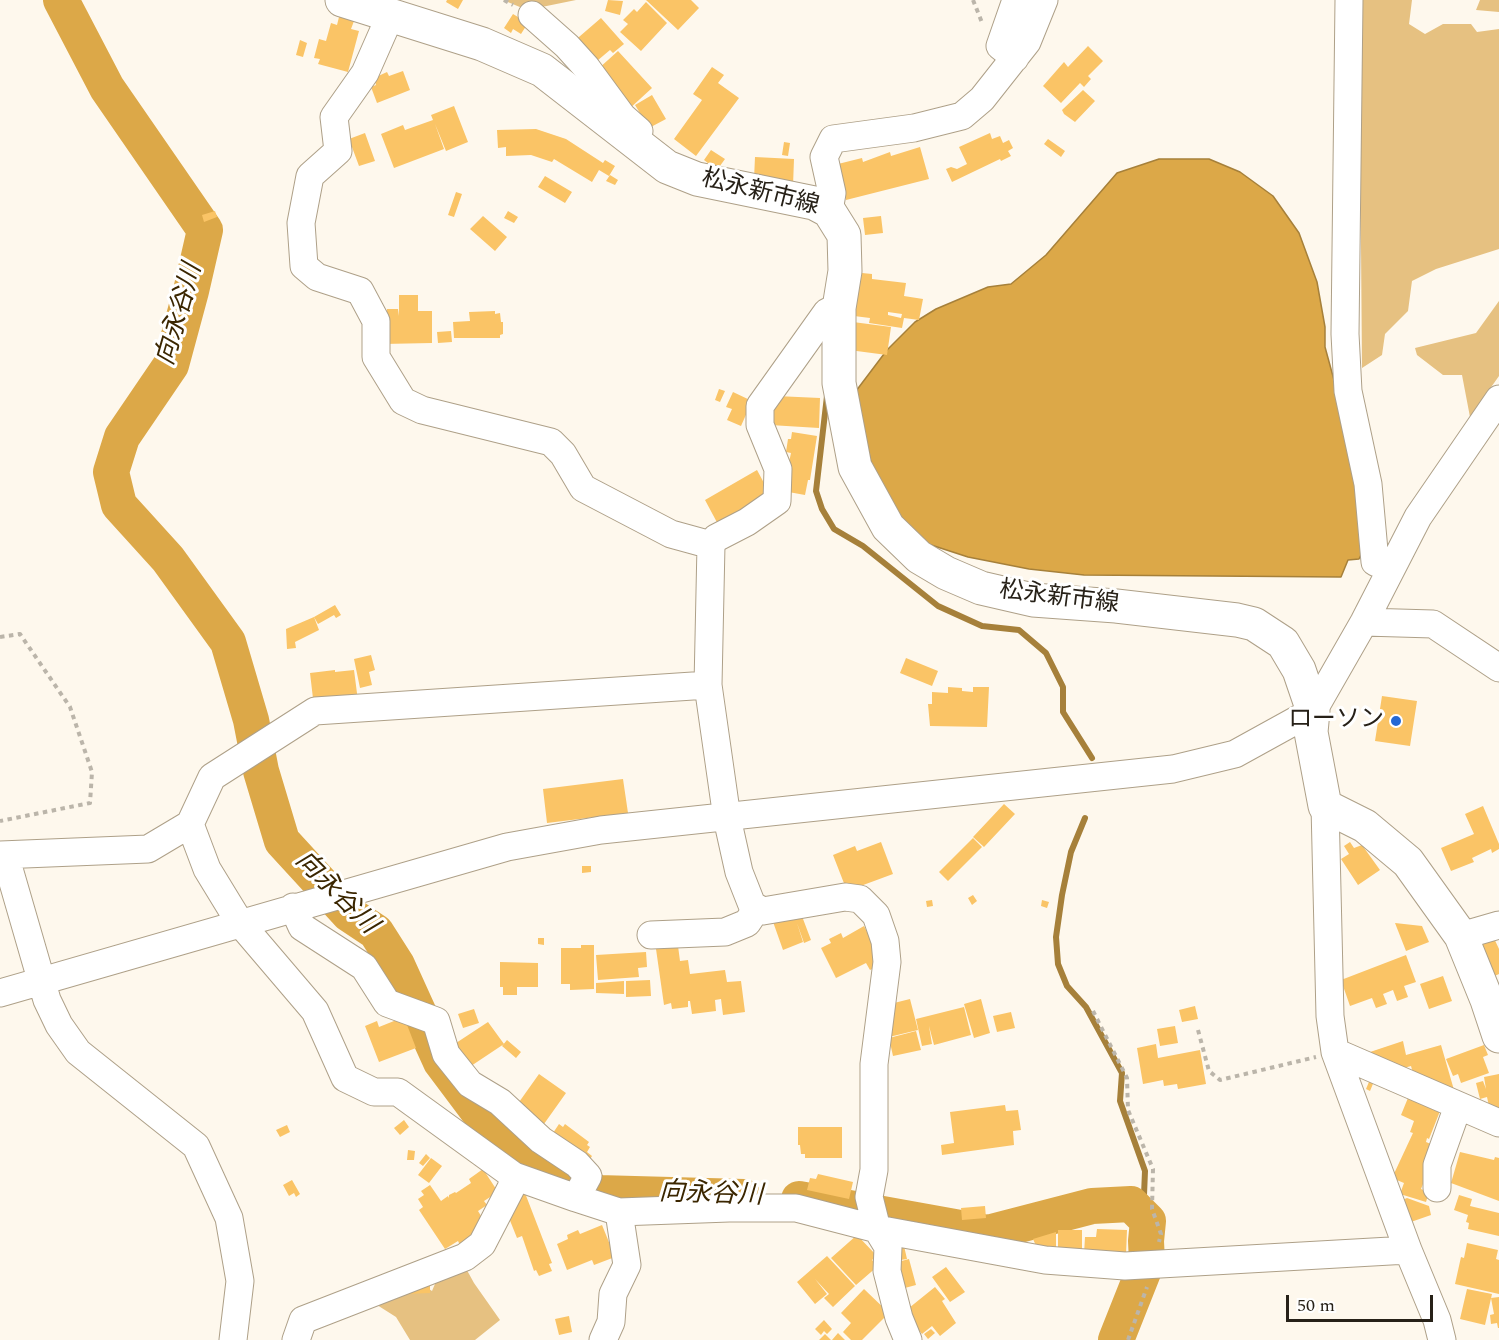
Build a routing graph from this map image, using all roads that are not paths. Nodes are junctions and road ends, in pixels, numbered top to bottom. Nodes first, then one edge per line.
1 (342, 0) edge
2 (1016, 0) edge
3 (1044, 0) edge
4 (1349, 0) edge
5 (391, 14) junction
6 (532, 15) dead end
7 (1015, 58) junction
8 (689, 176) junction
9 (829, 211) junction
10 (839, 308) junction
11 (1499, 399) edge
12 (711, 545) junction
13 (1390, 569) junction
14 (1364, 622) junction
15 (1499, 668) edge
16 (708, 685) junction
17 (1313, 711) junction
18 (1325, 806) junction
19 (727, 818) junction
20 (190, 824) junction
21 (3, 855) edge
22 (296, 906) junction
23 (757, 908) junction
24 (240, 923) junction
25 (1499, 925) edge
26 (651, 935) dead end
27 (1461, 936) junction
28 (42, 981) junction
29 (0, 993) edge
30 (1499, 1036) edge
31 (1335, 1052) junction
32 (1458, 1106) junction
33 (1499, 1123) edge
34 (514, 1176) junction
35 (1437, 1188) dead end
36 (576, 1198) junction
37 (619, 1212) junction
38 (877, 1229) junction
39 (1408, 1250) junction
40 (233, 1340) edge
41 (296, 1340) edge
42 (603, 1340) edge
43 (908, 1340) edge
44 (1442, 1340) edge

1 - 5 main road, 松永新市線
2 - 7 street
3 - 7 street
4 - 13 street
5 - 8 main road, 松永新市線
5 - 12 street
6 - 8 street
7 - 9 street
8 - 9 main road, 松永新市線
9 - 10 main road, 松永新市線
10 - 12 street
10 - 17 main road, 松永新市線
11 - 13 street
12 - 16 street
13 - 14 street
14 - 15 street
14 - 17 street
16 - 19 street
16 - 20 street
17 - 18 main road, 松永新市線
17 - 19 street
18 - 27 main road
18 - 31 street
19 - 22 street
19 - 23 street
20 - 21 street
20 - 24 street
21 - 28 street
22 - 24 street
22 - 36 street
23 - 26 street
23 - 38 street
24 - 28 street
24 - 34 street
25 - 27 street
27 - 30 main road
28 - 29 street
28 - 40 street
31 - 32 street
31 - 39 street
32 - 33 street
32 - 35 street
34 - 36 street
34 - 41 street
36 - 37 street
37 - 38 street
37 - 42 street
38 - 39 street
38 - 43 street
39 - 44 street

